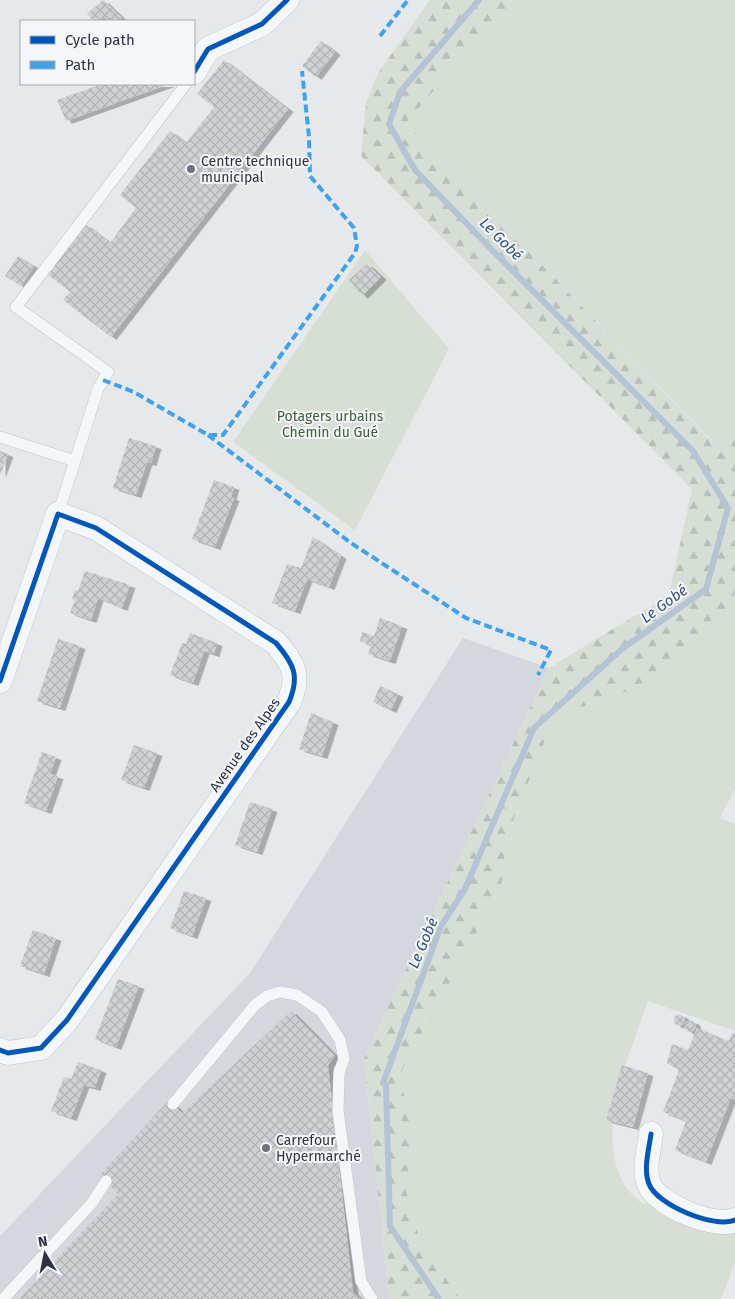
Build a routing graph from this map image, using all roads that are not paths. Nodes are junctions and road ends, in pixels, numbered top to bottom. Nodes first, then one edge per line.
1 (287, 0) edge
2 (195, 70) edge
3 (185, 85) edge
4 (0, 437) edge
5 (75, 461) junction
6 (58, 514) junction
7 (0, 681) edge
8 (0, 1050) edge
9 (173, 1104) dead end
10 (651, 1134) dead end
11 (106, 1181) dead end
12 (735, 1220) edge
13 (3, 1299) edge
14 (372, 1299) edge

1 - 2 street
3 - 5 lane
4 - 5 lane
5 - 6 lane
6 - 7 street
6 - 8 street, Avenue des Alpes
9 - 14 lane
10 - 12 street
11 - 13 lane

